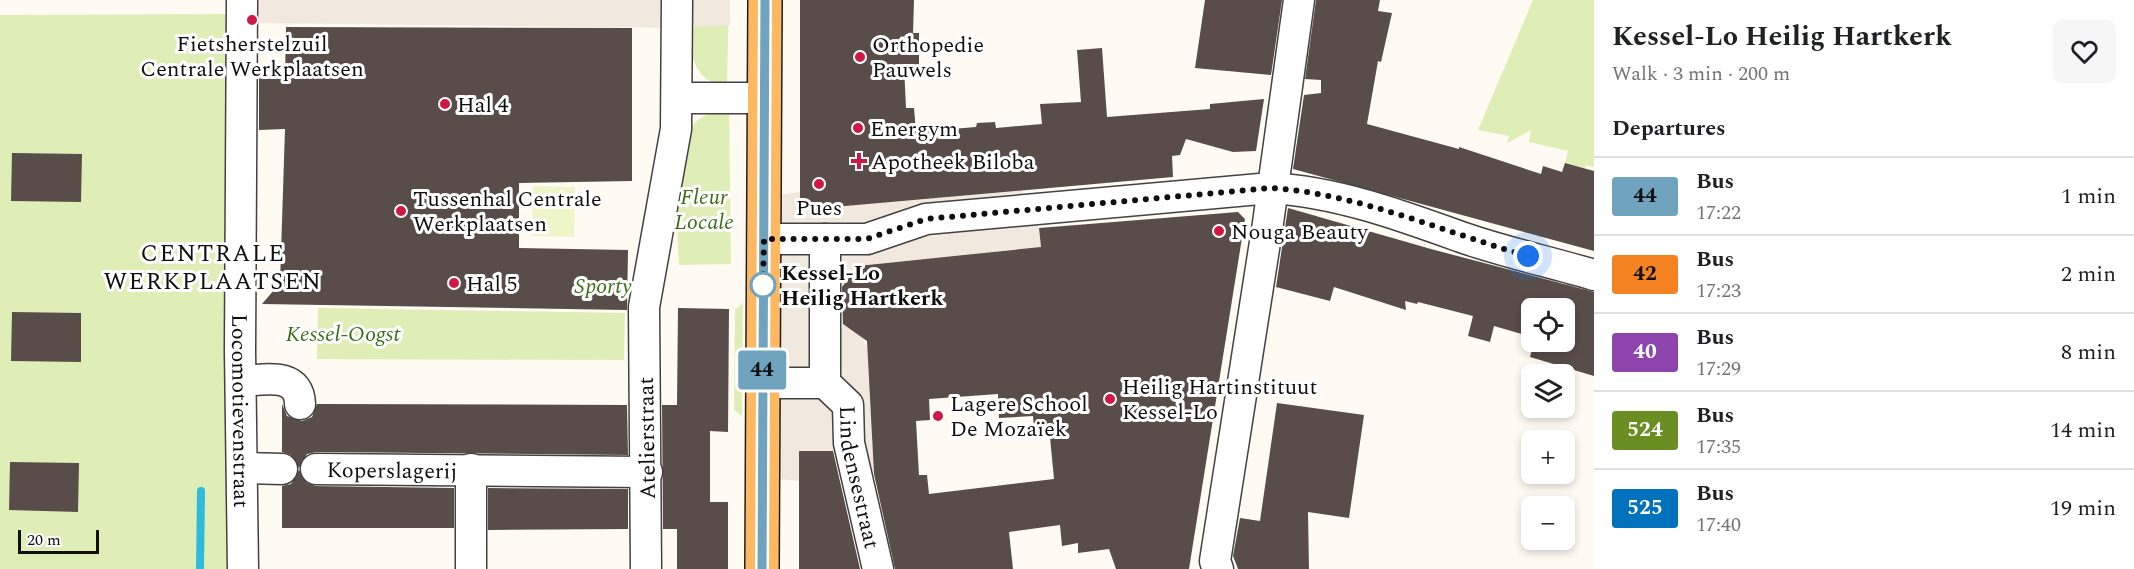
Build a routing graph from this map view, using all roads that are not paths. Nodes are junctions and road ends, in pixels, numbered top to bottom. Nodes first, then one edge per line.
1 (242, 0) edge
2 (677, 0) edge
3 (765, 0) edge
4 (1299, 0) edge
5 (677, 98) junction
6 (764, 98) junction
7 (1271, 188) junction
8 (764, 239) junction
9 (825, 239) junction
10 (1594, 274) edge
11 (241, 381) junction
12 (762, 383) junction
13 (825, 383) junction
14 (300, 404) dead end
15 (242, 468) junction
16 (282, 469) dead end
17 (316, 469) dead end
18 (471, 469) junction
19 (647, 472) junction
20 (243, 569) edge
21 (471, 569) edge
22 (646, 569) edge
23 (762, 569) edge
24 (878, 569) edge
25 (1218, 569) edge

1 - 11 street, Locomotievenstraat
2 - 5 street, Atelierstraat
3 - 6 main road
4 - 7 street
5 - 6 street
5 - 19 street, Atelierstraat
6 - 8 main road
7 - 9 street
7 - 10 street
7 - 25 street
8 - 9 street
8 - 12 main road
9 - 13 street
11 - 14 street
11 - 15 street, Locomotievenstraat
12 - 13 street, Lindensestraat
12 - 23 main road
13 - 24 street, Lindensestraat
15 - 16 street
15 - 20 street, Locomotievenstraat
17 - 18 street, Koperslagerij
18 - 19 street, Koperslagerij
18 - 21 street, Koperslagerij
19 - 22 street, Atelierstraat

